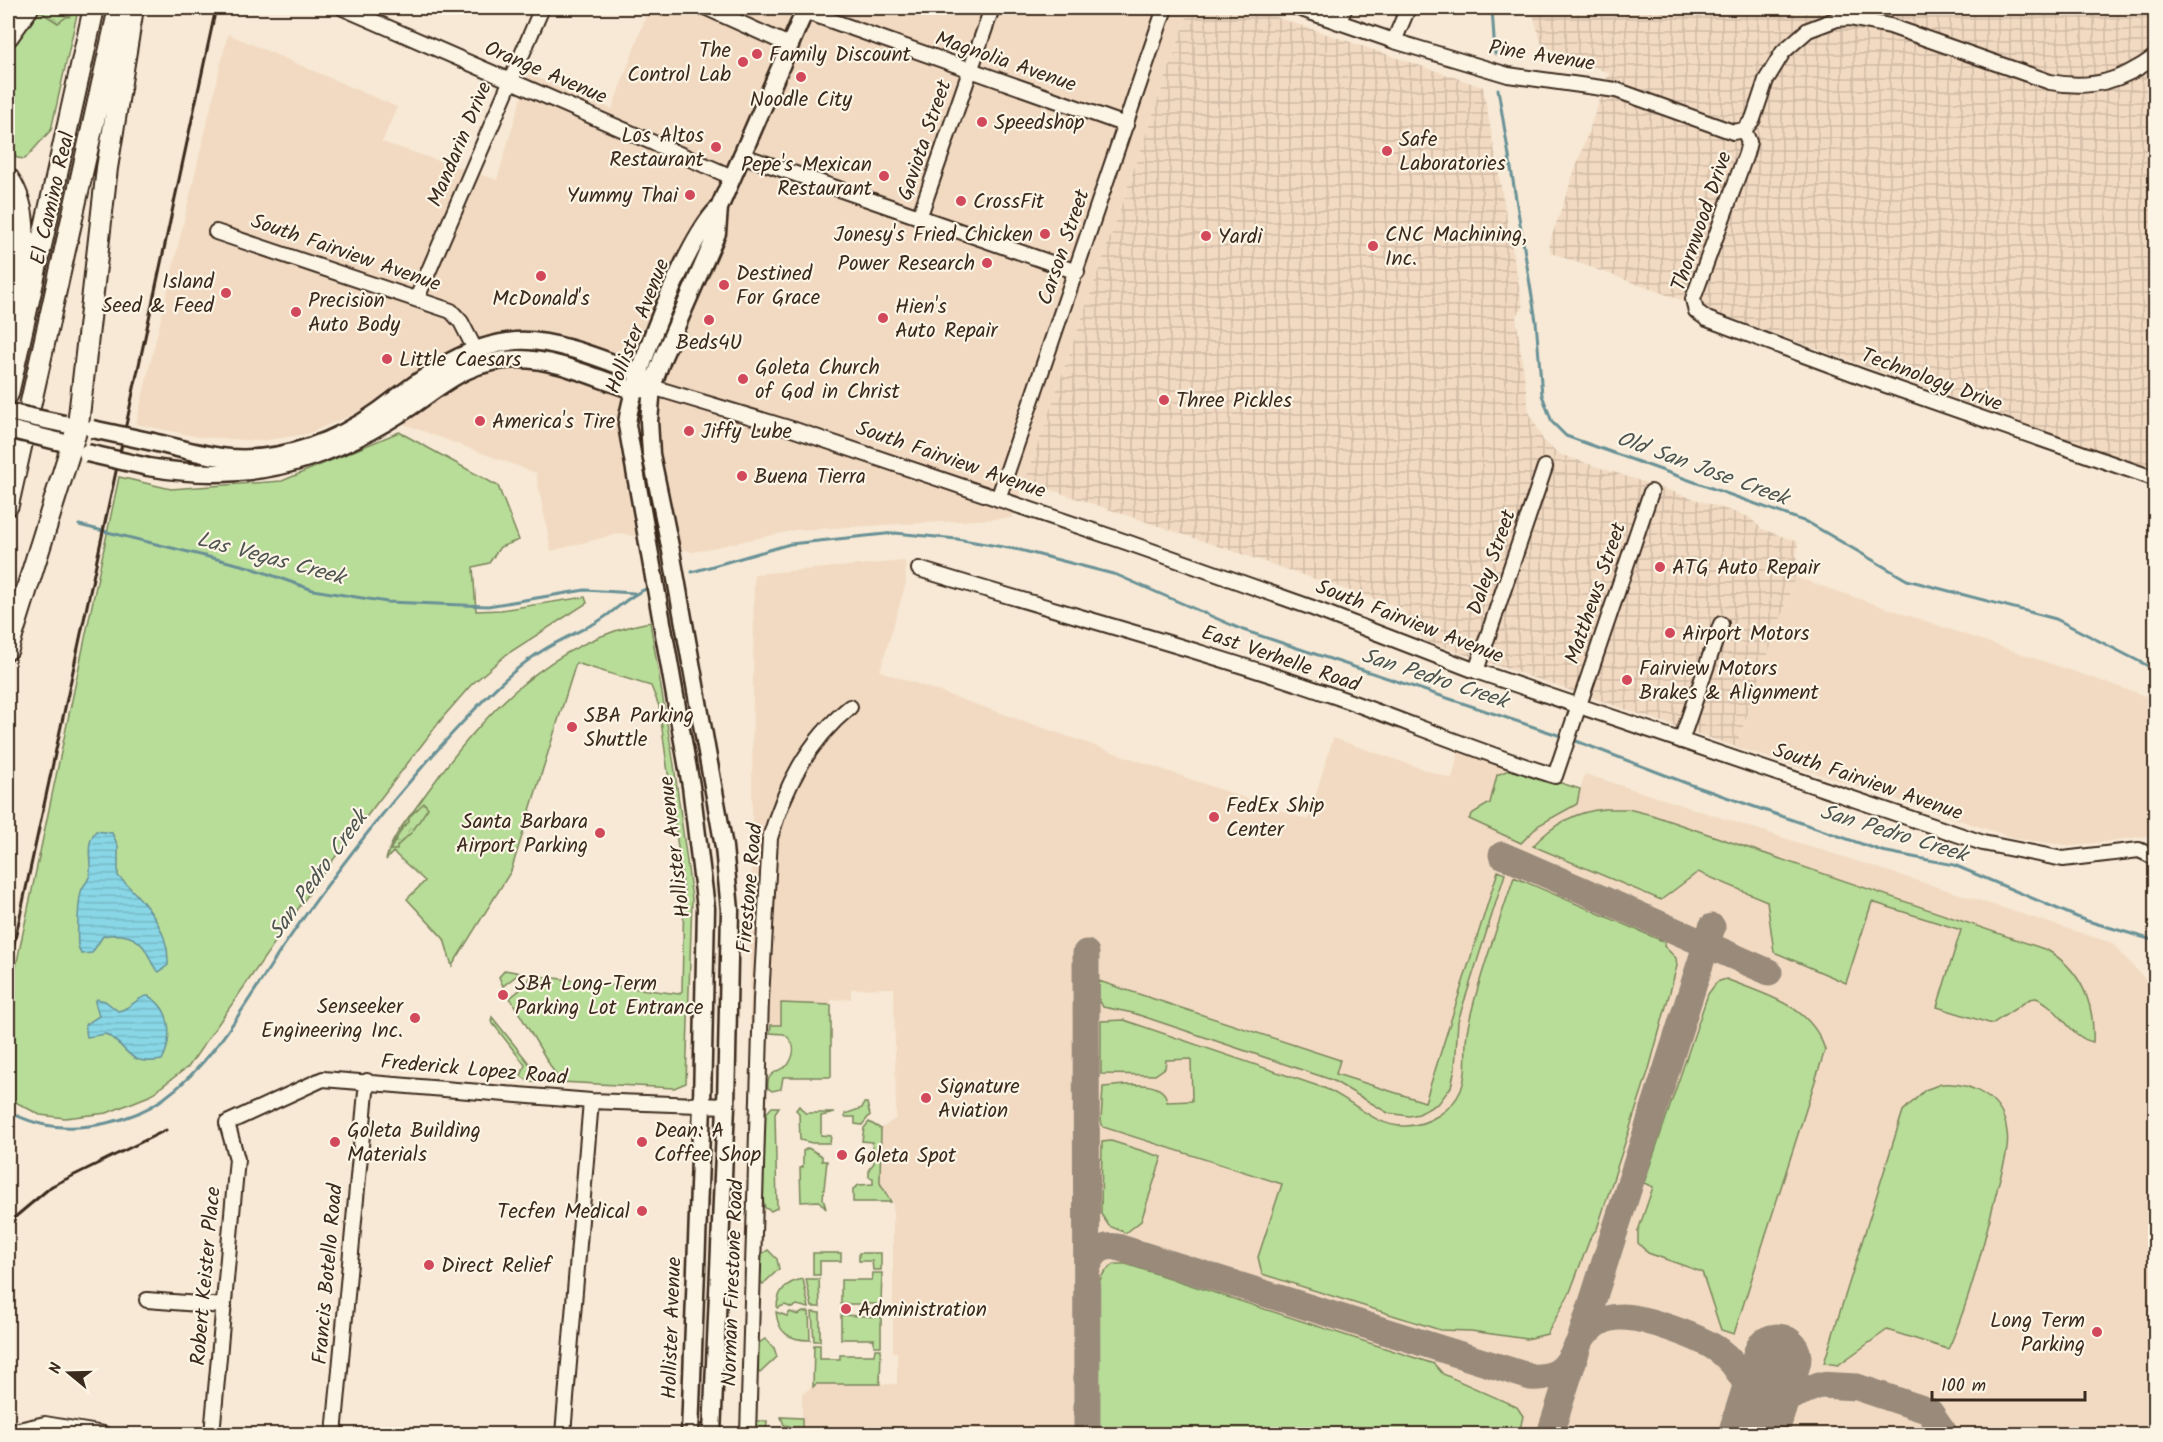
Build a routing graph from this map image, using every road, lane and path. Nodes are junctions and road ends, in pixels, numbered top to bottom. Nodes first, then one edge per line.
1 (28, 8) edge
2 (94, 8) edge
3 (119, 8) edge
4 (133, 8) edge
5 (343, 8) edge
6 (542, 8) edge
7 (707, 8) edge
8 (992, 8) edge
9 (1166, 8) edge
10 (1298, 8) edge
11 (1345, 8) edge
12 (1408, 8) edge
13 (805, 9) edge
14 (1338, 22) junction
15 (8, 29) edge
16 (8, 36) edge
17 (1394, 41) junction
18 (789, 45) junction
19 (2156, 56) edge
20 (971, 70) junction
21 (510, 80) junction
22 (1126, 125) junction
23 (1744, 130) junction
24 (741, 155) junction
25 (732, 177) junction
26 (9, 182) edge
27 (719, 208) junction
28 (919, 218) junction
29 (216, 232) dead end
30 (1077, 272) junction
31 (417, 298) junction
32 (1696, 311) joint
33 (8, 327) edge
34 (477, 350) junction
35 (483, 366) junction
36 (639, 373) junction
37 (652, 387) junction
38 (633, 390) junction
39 (8, 394) edge
40 (8, 412) edge
41 (78, 426) junction
42 (8, 429) edge
43 (73, 447) junction
44 (1545, 467) dead end
45 (2156, 480) edge
46 (1651, 492) dead end
47 (998, 499) junction
48 (8, 505) edge
49 (919, 569) dead end
50 (1721, 624) dead end
51 (8, 649) edge
52 (1476, 671) junction
53 (849, 707) dead end
54 (1579, 707) junction
55 (1681, 741) junction
56 (2155, 857) edge
57 (760, 1024) joint
58 (367, 1081) junction
59 (591, 1101) junction
60 (702, 1104) junction
61 (726, 1106) junction
62 (226, 1123) joint
63 (147, 1300) dead end
64 (224, 1306) junction
65 (15, 1431) dead end
66 (104, 1434) edge
67 (212, 1434) edge
68 (334, 1434) edge
69 (563, 1434) edge
70 (690, 1434) edge
71 (712, 1434) edge
72 (748, 1434) edge

1 - 15 highway
1 - 16 highway
2 - 39 highway, El Camino Real
3 - 48 highway, El Camino Real
4 - 41 highway
5 - 21 street, Orange Avenue
6 - 21 street, Mandarin Drive
7 - 18 street
8 - 20 street, Gaviota Street
9 - 22 street, Carson Street
10 - 14 street, Pine Avenue
11 - 14 street
12 - 17 street
13 - 18 main road, Hollister Avenue
13 - 20 street, Magnolia Avenue
14 - 17 street, Pine Avenue
17 - 23 street, Pine Avenue
18 - 24 main road, Hollister Avenue
19 - 23 street, Thornwood Drive
20 - 22 street, Magnolia Avenue
20 - 28 street, Gaviota Street
21 - 25 street, Orange Avenue
21 - 31 street, Mandarin Drive
22 - 30 street, Carson Street
23 - 32 street, Thornwood Drive
24 - 25 main road, Hollister Avenue
24 - 28 street
25 - 27 main road, Hollister Avenue
26 - 33 highway
27 - 36 main road, Hollister Avenue
27 - 37 main road, Hollister Avenue
28 - 30 street
29 - 31 street, South Fairview Avenue
30 - 47 street, Carson Street
31 - 34 street, South Fairview Avenue
32 - 45 street, Technology Drive
34 - 35 street, South Fairview Avenue
34 - 36 main road
34 - 41 main road, bridge
35 - 38 main road, South Fairview Avenue
35 - 43 main road, South Fairview Avenue, bridge
36 - 37 main road
36 - 38 main road, Hollister Avenue
37 - 38 main road, South Fairview Avenue
37 - 47 street, South Fairview Avenue
37 - 61 main road, Hollister Avenue
38 - 60 main road, Hollister Avenue
40 - 41 main road, bridge
41 - 43 highway
42 - 43 main road, South Fairview Avenue, bridge
43 - 51 highway
44 - 52 street, Daley Street
46 - 54 street, Matthews Street
47 - 52 street, South Fairview Avenue
49 - 54 street, East Verhelle Road
50 - 55 street
52 - 54 street, South Fairview Avenue
53 - 57 street, Firestone Road
54 - 55 street, South Fairview Avenue
55 - 56 street, South Fairview Avenue
57 - 72 street, Norman Firestone Road
58 - 59 street, Frederick Lopez Road
58 - 62 street, Frederick Lopez Road
58 - 68 street, Francis Botello Road
59 - 60 street, Frederick Lopez Road
59 - 69 street
60 - 61 street, Frederick Lopez Road
60 - 70 main road, Hollister Avenue
61 - 71 main road, Hollister Avenue
62 - 64 street, Robert Keister Place
63 - 64 street
64 - 67 street, Robert Keister Place
65 - 66 street

